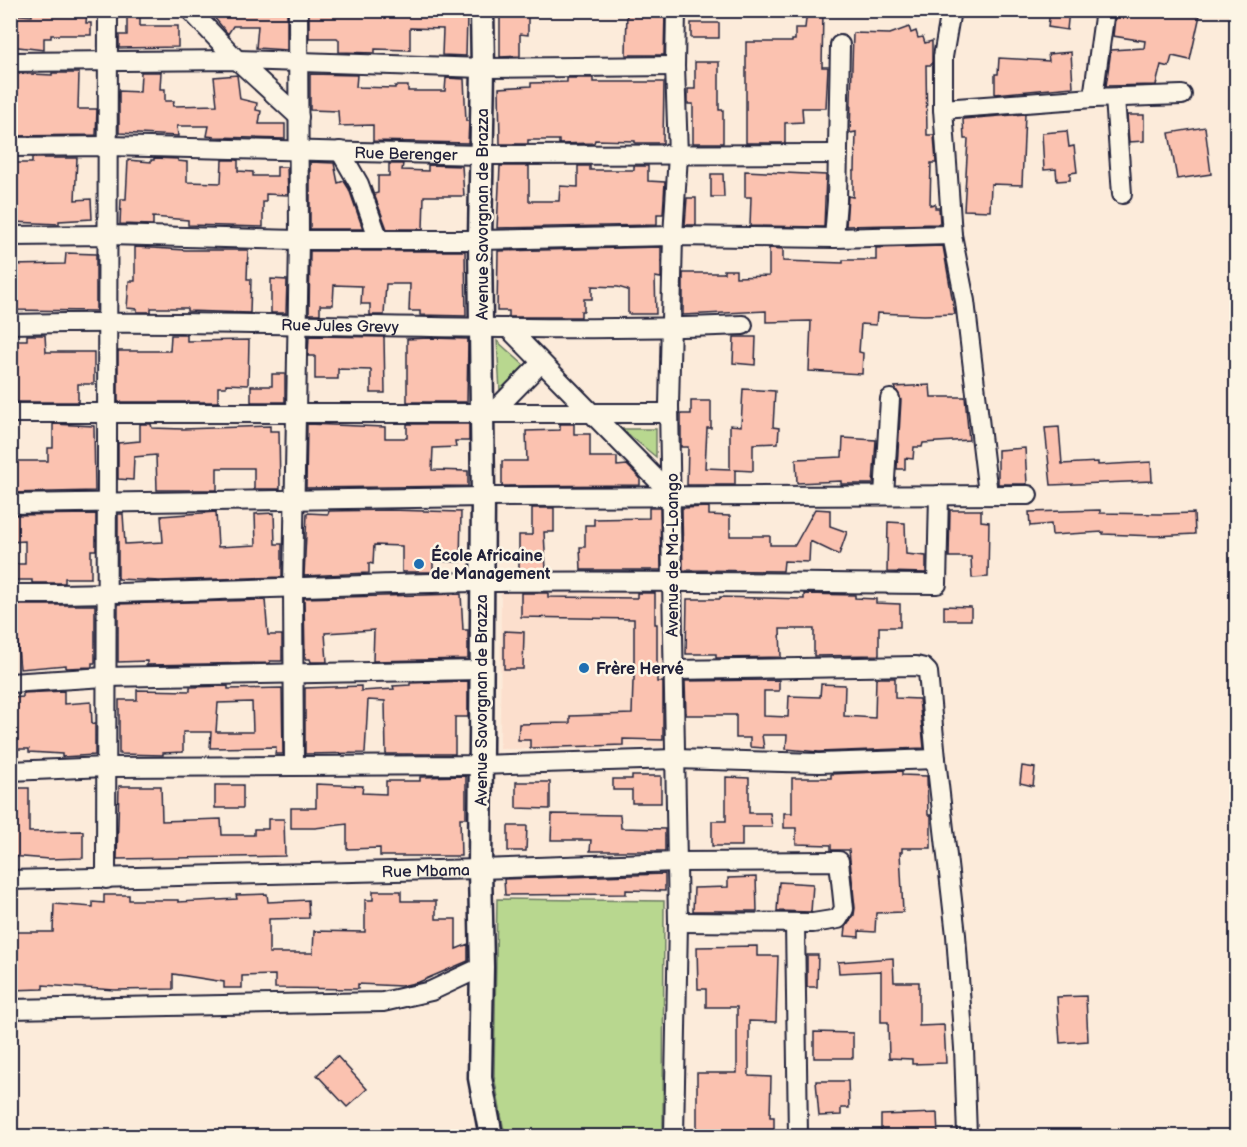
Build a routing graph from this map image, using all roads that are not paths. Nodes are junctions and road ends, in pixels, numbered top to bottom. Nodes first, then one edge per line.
1 (108, 10) edge
2 (190, 10) edge
3 (298, 10) edge
4 (482, 10) edge
5 (676, 10) edge
6 (951, 10) edge
7 (1105, 10) edge
8 (840, 45) dead end
9 (237, 60) junction
10 (107, 61) junction
11 (10, 62) edge
12 (299, 63) junction
13 (675, 66) junction
14 (483, 68) junction
15 (1182, 96) dead end
16 (1093, 98) junction
17 (1115, 98) junction
18 (943, 109) junction
19 (299, 117) junction
20 (108, 146) junction
21 (10, 147) edge
22 (298, 150) junction
23 (340, 151) junction
24 (838, 154) junction
25 (481, 155) junction
26 (678, 155) junction
27 (1122, 194) dead end
28 (108, 235) junction
29 (952, 235) junction
30 (10, 236) edge
31 (673, 236) junction
32 (834, 238) junction
33 (299, 240) junction
34 (380, 240) junction
35 (480, 240) junction
36 (108, 321) junction
37 (298, 323) junction
38 (10, 324) edge
39 (743, 325) dead end
40 (482, 327) junction
41 (508, 328) junction
42 (671, 328) junction
43 (541, 363) junction
44 (890, 399) dead end
45 (107, 412) junction
46 (487, 412) junction
47 (10, 413) edge
48 (669, 413) junction
49 (297, 414) junction
50 (591, 414) junction
51 (987, 494) junction
52 (672, 495) junction
53 (884, 495) junction
54 (939, 495) junction
55 (1028, 495) dead end
56 (483, 496) junction
57 (295, 500) junction
58 (106, 503) junction
59 (10, 504) edge
60 (481, 582) junction
61 (672, 582) junction
62 (293, 586) junction
63 (10, 594) edge
64 (108, 595) junction
65 (480, 670) junction
66 (673, 670) junction
67 (294, 674) junction
68 (105, 677) junction
69 (10, 683) edge
70 (675, 759) junction
71 (936, 759) junction
72 (294, 764) junction
73 (480, 765) junction
74 (106, 767) junction
75 (10, 771) edge
76 (677, 862) junction
77 (480, 869) junction
78 (106, 879) junction
79 (10, 880) edge
80 (678, 922) junction
81 (795, 924) junction
82 (482, 967) junction
83 (10, 1009) edge
84 (491, 1137) edge
85 (674, 1137) edge
86 (798, 1137) edge
87 (967, 1137) edge

1 - 10 street
2 - 9 street
3 - 12 street
4 - 14 main road, Avenue Savorgnan de Brazza
5 - 13 street, Avenue de Ma-Loango
6 - 18 street
7 - 16 street
8 - 24 street
9 - 10 street
9 - 12 street
9 - 19 street
10 - 11 street
10 - 20 street
12 - 14 street
12 - 19 street
13 - 14 street
13 - 26 street, Avenue de Ma-Loango
14 - 25 main road, Avenue Savorgnan de Brazza
15 - 17 street
16 - 17 street
16 - 18 street
17 - 27 street
18 - 29 street
19 - 22 street
20 - 21 street, Rue Berenger
20 - 22 street, Rue Berenger
20 - 28 street
22 - 23 street, Rue Berenger
22 - 33 street
23 - 25 street, Rue Berenger
23 - 34 street
24 - 26 street, Rue Berenger
24 - 32 street
25 - 26 street, Rue Berenger
25 - 35 main road, Avenue Savorgnan de Brazza
26 - 31 street, Avenue de Ma-Loango
28 - 30 street
28 - 33 street
28 - 36 street
29 - 32 street
29 - 51 street
31 - 32 street
31 - 35 street
31 - 42 street, Avenue de Ma-Loango
33 - 34 street
33 - 37 street
34 - 35 street
35 - 40 main road, Avenue Savorgnan de Brazza
36 - 37 street, Rue Jules Grevy
36 - 38 street, Rue Jules Grevy
36 - 45 street
37 - 40 street, Rue Jules Grevy
37 - 49 street
39 - 42 street, Rue Jules Grevy
40 - 41 street, Rue Jules Grevy
40 - 46 main road, Avenue Savorgnan de Brazza
41 - 42 street, Rue Jules Grevy
41 - 43 street
42 - 48 street, Avenue de Ma-Loango
43 - 46 street
43 - 50 street
44 - 53 street
45 - 47 street
45 - 49 street
45 - 58 street
46 - 49 street
46 - 50 street
46 - 56 main road, Avenue Savorgnan de Brazza
48 - 50 street
48 - 52 street, Avenue de Ma-Loango
49 - 57 street
50 - 52 street
51 - 54 street
51 - 55 street
52 - 53 street
52 - 56 street
52 - 61 street, Avenue de Ma-Loango
53 - 54 street
54 - 61 street
56 - 57 street
56 - 60 main road, Avenue Savorgnan de Brazza
57 - 58 street
57 - 62 street
58 - 59 street
58 - 64 street
60 - 61 street
60 - 62 street
60 - 65 main road, Avenue Savorgnan de Brazza
61 - 66 street, Avenue de Ma-Loango
62 - 64 street
62 - 67 street
63 - 64 street
64 - 68 street
65 - 67 street
65 - 73 main road, Avenue Savorgnan de Brazza
66 - 70 street, Avenue de Ma-Loango
66 - 71 street
67 - 68 street
67 - 72 street
68 - 69 street
68 - 74 street
70 - 71 street
70 - 73 street
70 - 76 street, Avenue de Ma-Loango
71 - 87 street
72 - 73 street
72 - 74 street
73 - 77 main road, Avenue Savorgnan de Brazza
74 - 75 street
74 - 78 street
76 - 77 street, Rue Mbama
76 - 80 street, Avenue de Ma-Loango
76 - 81 street, Rue Mbama
77 - 78 street, Rue Mbama
77 - 82 main road, Avenue Savorgnan de Brazza
78 - 79 street, Rue Mbama
80 - 81 street
80 - 85 street, Avenue de Ma-Loango
81 - 86 street
82 - 83 street
82 - 84 main road, Avenue Savorgnan de Brazza

